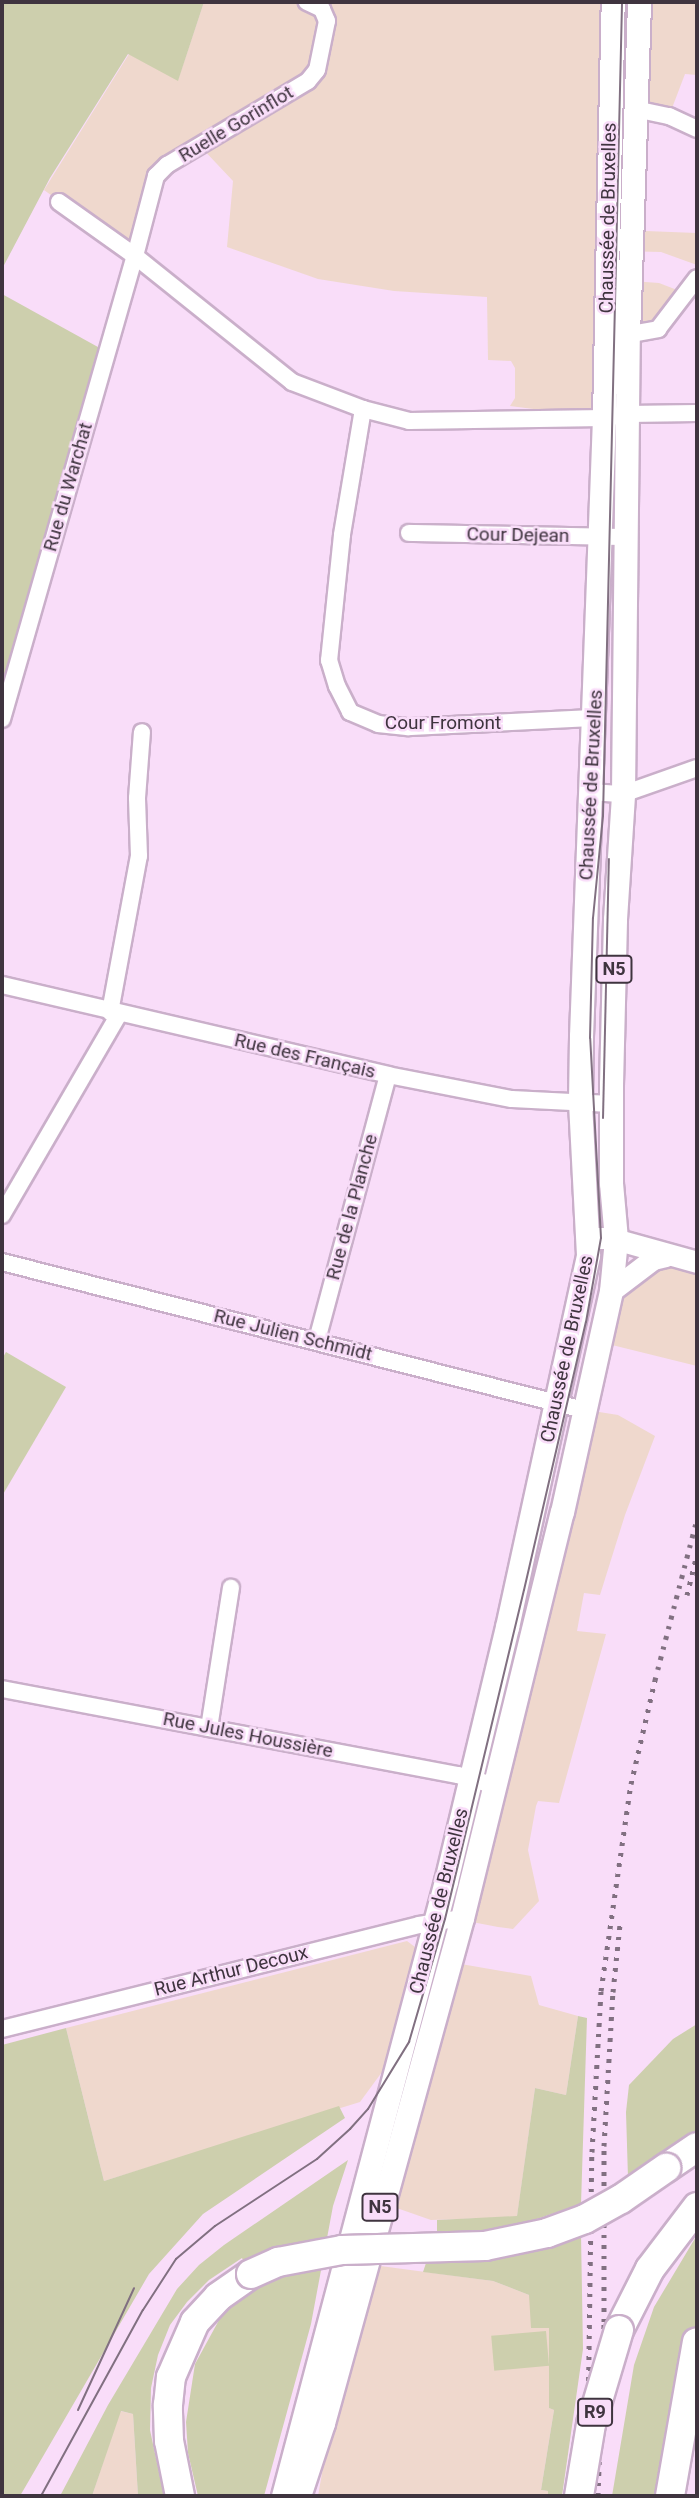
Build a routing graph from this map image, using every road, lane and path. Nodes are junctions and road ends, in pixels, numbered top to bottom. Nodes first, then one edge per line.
1 (307, 2) edge
2 (613, 2) edge
3 (639, 2) edge
4 (635, 109) junction
5 (697, 129) edge
6 (59, 202) dead end
7 (135, 256) junction
8 (697, 278) edge
9 (617, 337) junction
10 (363, 409) junction
11 (697, 413) edge
12 (614, 417) junction
13 (409, 533) dead end
14 (600, 536) junction
15 (627, 537) junction
16 (594, 718) junction
17 (2, 719) edge
18 (142, 732) dead end
19 (697, 768) edge
20 (591, 792) junction
21 (623, 794) junction
22 (2, 985) edge
23 (114, 1013) junction
24 (387, 1074) junction
25 (580, 1101) junction
26 (611, 1104) junction
27 (2, 1214) edge
28 (588, 1238) junction
29 (616, 1239) junction
30 (666, 1256) junction
31 (2, 1262) edge
32 (697, 1262) edge
33 (611, 1291) junction
34 (317, 1340) junction
35 (557, 1403) junction
36 (584, 1410) junction
37 (231, 1588) dead end
38 (2, 1689) edge
39 (209, 1728) junction
40 (471, 1778) junction
41 (494, 1785) junction
42 (462, 1918) junction
43 (435, 1923) junction
44 (2, 2029) edge
45 (697, 2147) edge
46 (692, 2215) edge
47 (697, 2342) edge
48 (180, 2496) edge
49 (283, 2496) edge
50 (299, 2496) edge
51 (579, 2496) edge
52 (670, 2496) edge

1 - 7 street, Ruelle Gorinflot
2 - 9 main road, Chaussée de Bruxelles / N5
3 - 4 main road, Chaussée de Bruxelles / N5
4 - 5 street
4 - 9 main road, Chaussée de Bruxelles / N5
6 - 7 street
7 - 10 street
7 - 17 street, Rue du Warchat
8 - 9 street
9 - 12 main road, Chaussée de Bruxelles / N5
10 - 12 street
10 - 16 street, Cour Fromont
11 - 12 street
12 - 14 main road, Chaussée de Bruxelles / N5
12 - 15 main road, Chaussée de Bruxelles / N5
13 - 14 street, Cour Dejean
14 - 15 street, Cour Dejean
14 - 16 main road, Chaussée de Bruxelles / N5
15 - 21 main road, Chaussée de Bruxelles / N5
16 - 20 main road, Chaussée de Bruxelles / N5
18 - 23 street
19 - 21 street
20 - 21 street
20 - 25 main road, Chaussée de Bruxelles / N5
21 - 26 main road, Chaussée de Bruxelles / N5
22 - 23 street, Rue des Français
23 - 24 street, Rue des Français
23 - 27 street
24 - 25 street, Rue des Français
24 - 34 street, Rue de la Planche
25 - 26 street, Rue des Français
25 - 28 main road, Chaussée de Bruxelles / N5
26 - 29 main road, Chaussée de Bruxelles / N5
28 - 29 main road
28 - 35 main road, Chaussée de Bruxelles / N5
29 - 30 main road
29 - 33 main road, Chaussée de Bruxelles / N5
30 - 32 main road
30 - 33 main road, Chaussée de Bruxelles
31 - 34 street, Rue Julien Schmidt
33 - 36 main road, Chaussée de Bruxelles / N5
34 - 35 street, Rue Julien Schmidt
35 - 36 street, Rue Julien Schmidt
35 - 40 main road, Chaussée de Bruxelles / N5
36 - 41 main road, Chaussée de Bruxelles / N5
37 - 39 street
38 - 39 street, Rue Jules Houssière
39 - 40 street, Rue Jules Houssière
40 - 41 street, Rue Jules Houssière
40 - 43 main road, Chaussée de Bruxelles / N5
41 - 42 main road, Chaussée de Bruxelles / N5
42 - 43 street, Rue Arthur Decoux
42 - 50 main road, Chaussée de Bruxelles / N5
43 - 44 street, Rue Arthur Decoux
43 - 49 main road, Chaussée de Bruxelles / N5
45 - 48 highway, bridge
46 - 51 highway, R9, bridge
47 - 52 highway

